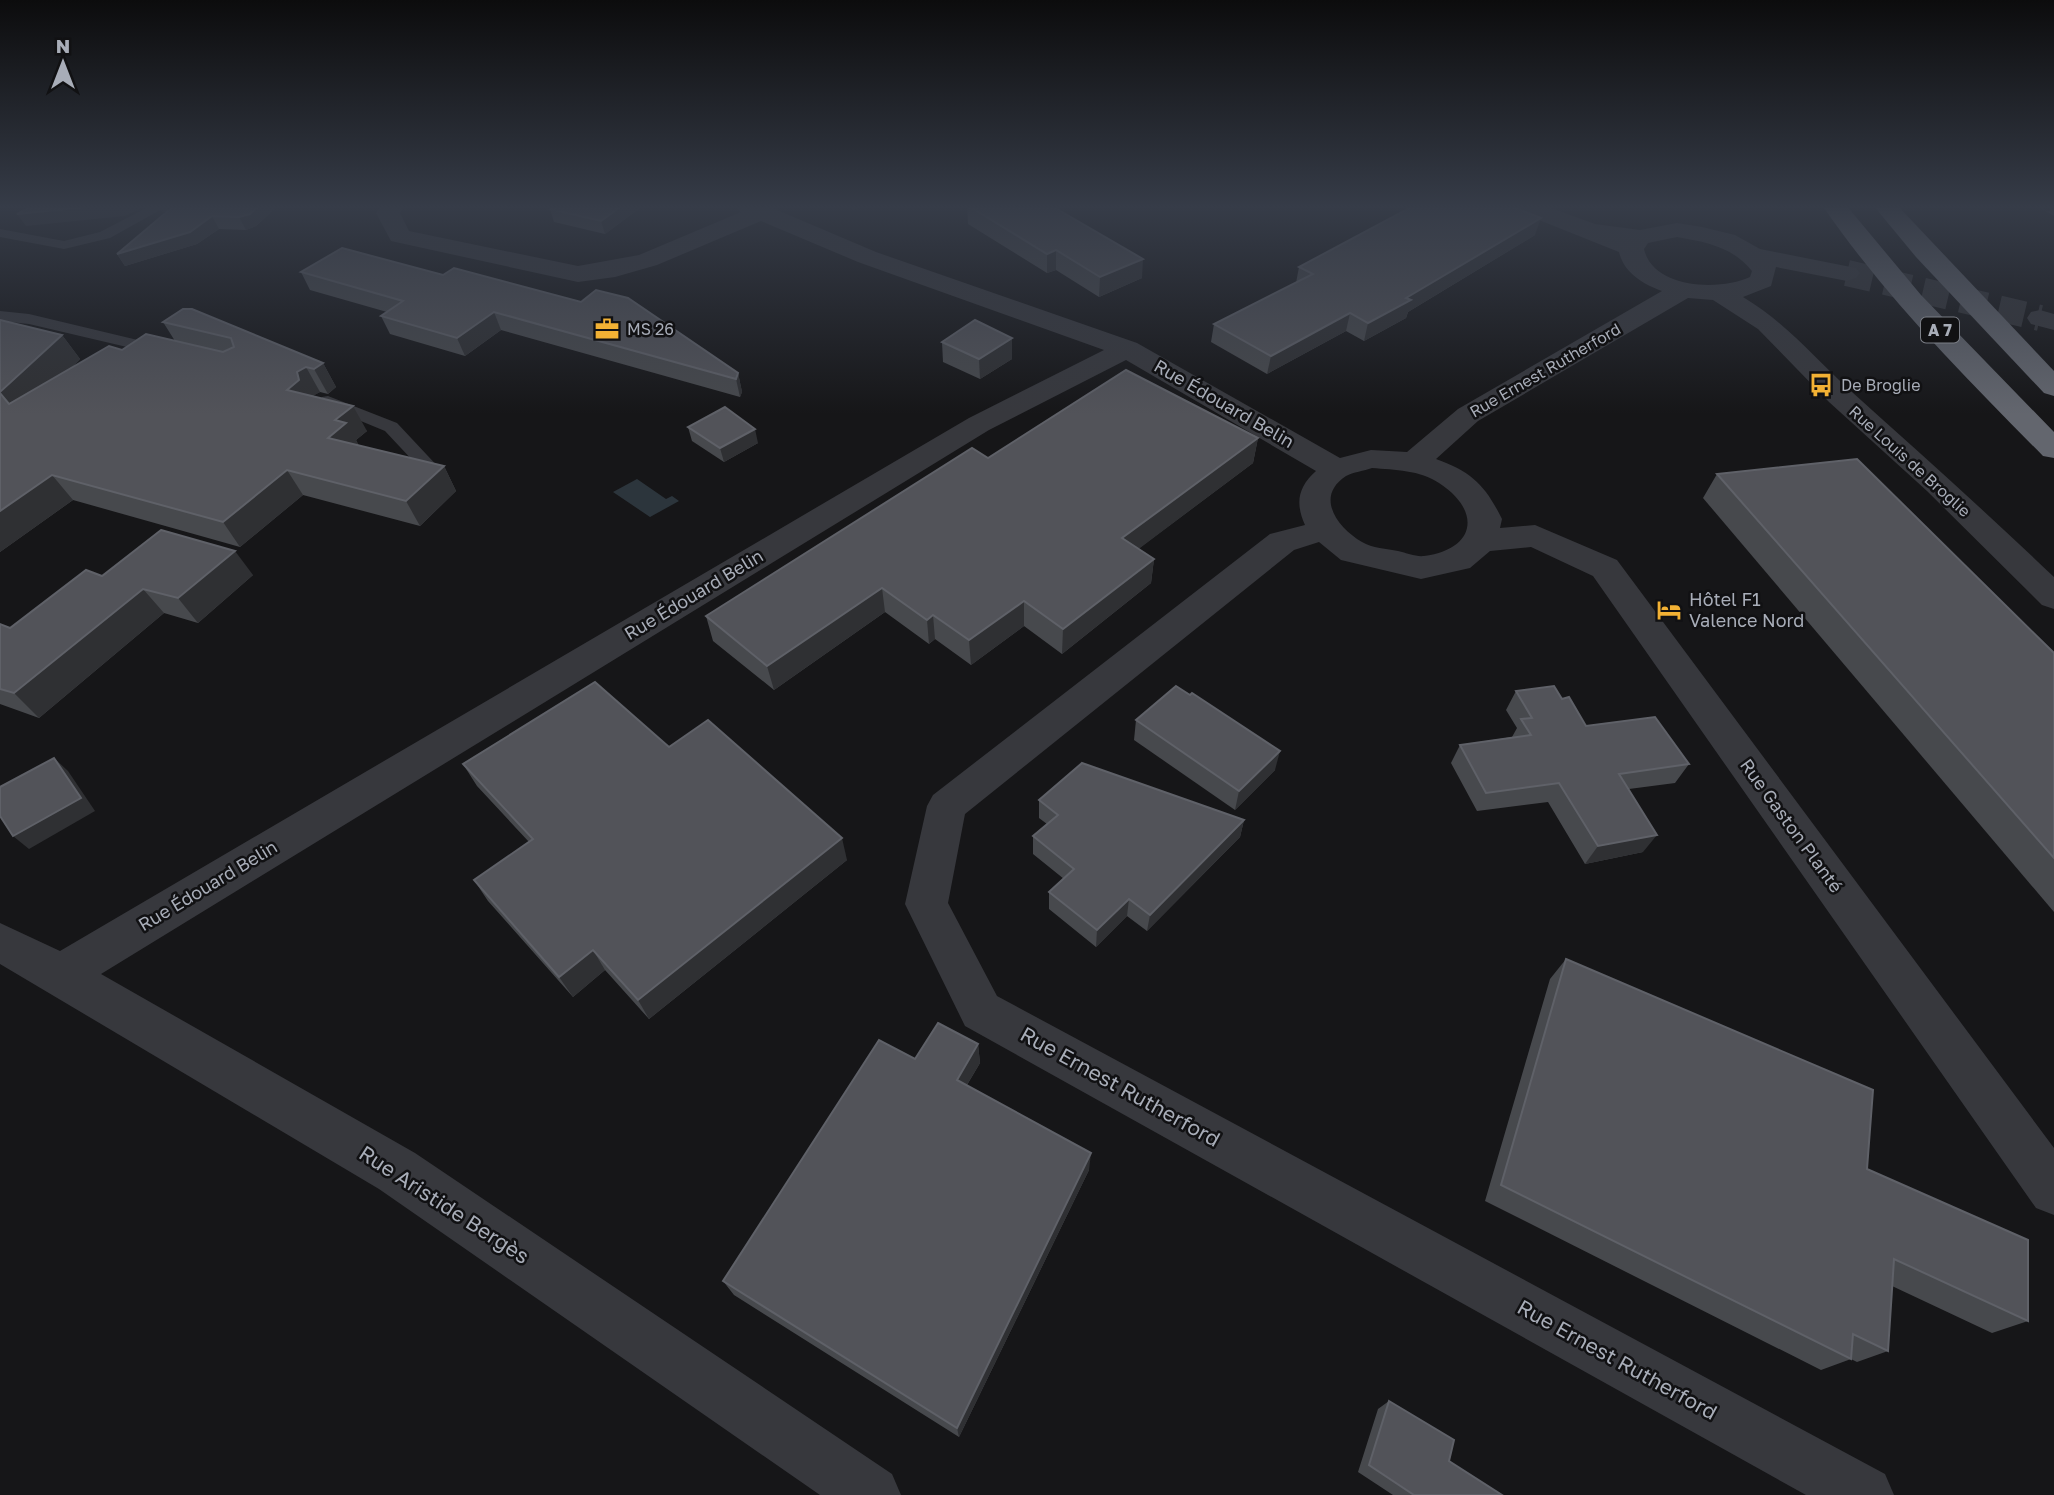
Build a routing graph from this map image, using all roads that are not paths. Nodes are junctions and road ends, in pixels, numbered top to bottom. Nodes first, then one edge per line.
1 (917, 275) edge
2 (1651, 275) edge
3 (1752, 275) edge
4 (1757, 275) edge
5 (1891, 275) edge
6 (1947, 275) edge
7 (1657, 279) junction
8 (1684, 289) junction
9 (1721, 294) junction
10 (1647, 311) junction
11 (0, 316) edge
12 (1767, 323) junction
13 (1127, 349) junction
14 (174, 353) edge
15 (2054, 387) edge
16 (321, 399) edge
17 (2054, 449) edge
18 (1414, 462) junction
19 (1336, 469) junction
20 (436, 475) edge
21 (1324, 530) junction
22 (1481, 541) junction
23 (2054, 597) edge
24 (0, 942) edge
25 (61, 974) junction
26 (2054, 1190) edge
27 (871, 1495) edge
28 (1864, 1495) edge

1 - 13 street
2 - 7 street
3 - 9 street
4 - 12 street, Rue Louis de Broglie
5 - 17 highway, A 7
6 - 15 highway, A 7
7 - 8 street
7 - 10 street
8 - 9 street
8 - 10 street, Rue Ernest Rutherford
9 - 12 street, Rue Louis de Broglie
10 - 18 street, Rue Ernest Rutherford
11 - 14 lane
12 - 23 street, Rue Louis de Broglie
13 - 19 street, Rue Édouard Belin
13 - 25 street, Rue Édouard Belin
16 - 20 lane
18 - 19 street
18 - 22 street
19 - 21 street
21 - 22 street
21 - 28 street, Rue Ernest Rutherford
22 - 26 street, Rue Gaston Planté
24 - 25 street, Rue Aristide Bergès
25 - 27 street, Rue Aristide Bergès

